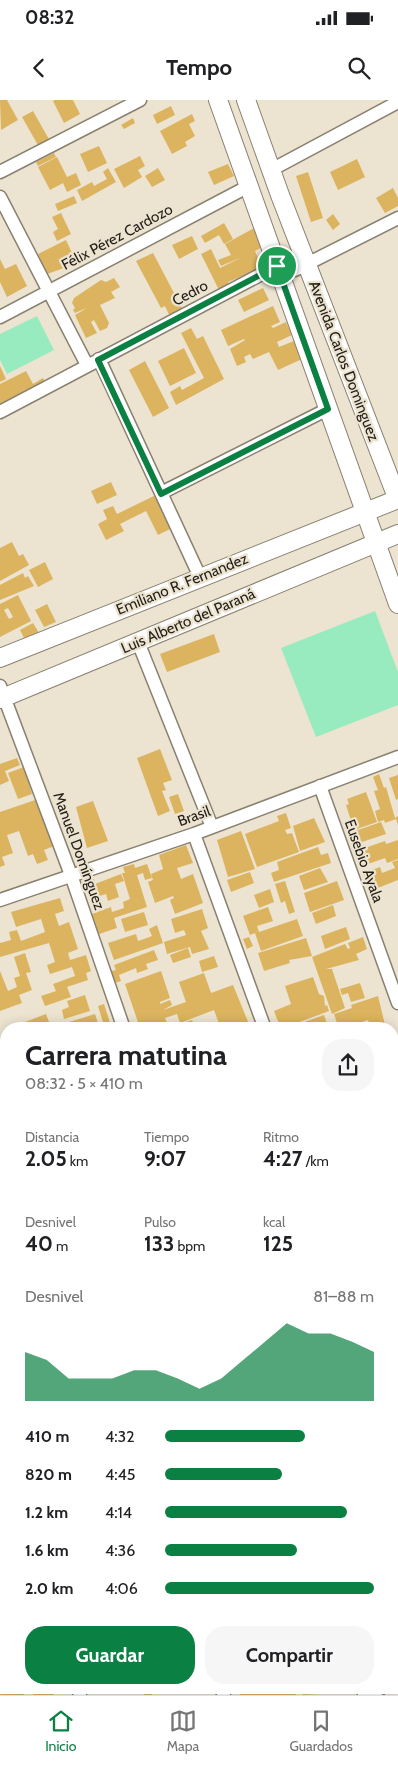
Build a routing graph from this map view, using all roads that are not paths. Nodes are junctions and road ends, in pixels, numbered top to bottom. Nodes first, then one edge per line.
1 (140, 100) edge
2 (218, 100) edge
3 (246, 100) edge
4 (398, 102) edge
5 (271, 170) junction
6 (0, 172) edge
7 (249, 186) junction
8 (0, 197) edge
9 (398, 218) edge
10 (306, 264) junction
11 (277, 266) junction
12 (48, 292) junction
13 (0, 317) edge
14 (93, 362) junction
15 (328, 409) junction
16 (0, 412) edge
17 (394, 485) edge
18 (161, 494) junction
19 (398, 499) edge
20 (364, 511) junction
21 (398, 534) edge
22 (376, 543) junction
23 (200, 577) junction
24 (398, 604) edge
25 (138, 642) junction
26 (0, 658) edge
27 (2, 694) edge
28 (398, 757) edge
29 (320, 786) junction
30 (212, 827) junction
31 (194, 834) junction
32 (71, 875) junction
33 (0, 900) edge
34 (398, 1003) edge
35 (122, 1022) edge
36 (262, 1022) edge

1 - 6 street
2 - 7 main road, Avenida Carlos Dominguez
3 - 5 main road, Avenida Carlos Dominguez
4 - 5 street
5 - 10 main road, Avenida Carlos Dominguez
7 - 11 main road, Avenida Carlos Dominguez
7 - 12 street, Félix Pérez Cardozo
8 - 12 street
9 - 10 street, Cedro
10 - 11 street, Cedro
10 - 17 main road, Avenida Carlos Dominguez
11 - 14 street, Cedro
11 - 15 main road, Avenida Carlos Dominguez
12 - 13 street, Félix Pérez Cardozo
12 - 14 street
14 - 16 street, Cedro
14 - 18 street
15 - 18 street
15 - 20 main road, Avenida Carlos Dominguez
17 - 19 main road, Avenida Carlos Dominguez
18 - 23 street
19 - 20 main road, Emiliano R. Fernandez
20 - 22 main road, Avenida Carlos Dominguez
20 - 23 main road, Emiliano R. Fernandez
21 - 22 main road, Luis Alberto del Paraná
22 - 24 main road, Avenida Carlos Dominguez
22 - 25 main road, Luis Alberto del Paraná
23 - 26 main road, Emiliano R. Fernandez
25 - 27 main road, Luis Alberto del Paraná
25 - 30 street
27 - 32 street, Manuel Domínguez
28 - 29 street, Brasil
29 - 30 street, Brasil
29 - 34 street, Eusebio Ayala
30 - 31 street, Brasil
31 - 32 street, Brasil
31 - 36 street
32 - 33 street, Brasil
32 - 35 street, Manuel Domínguez

